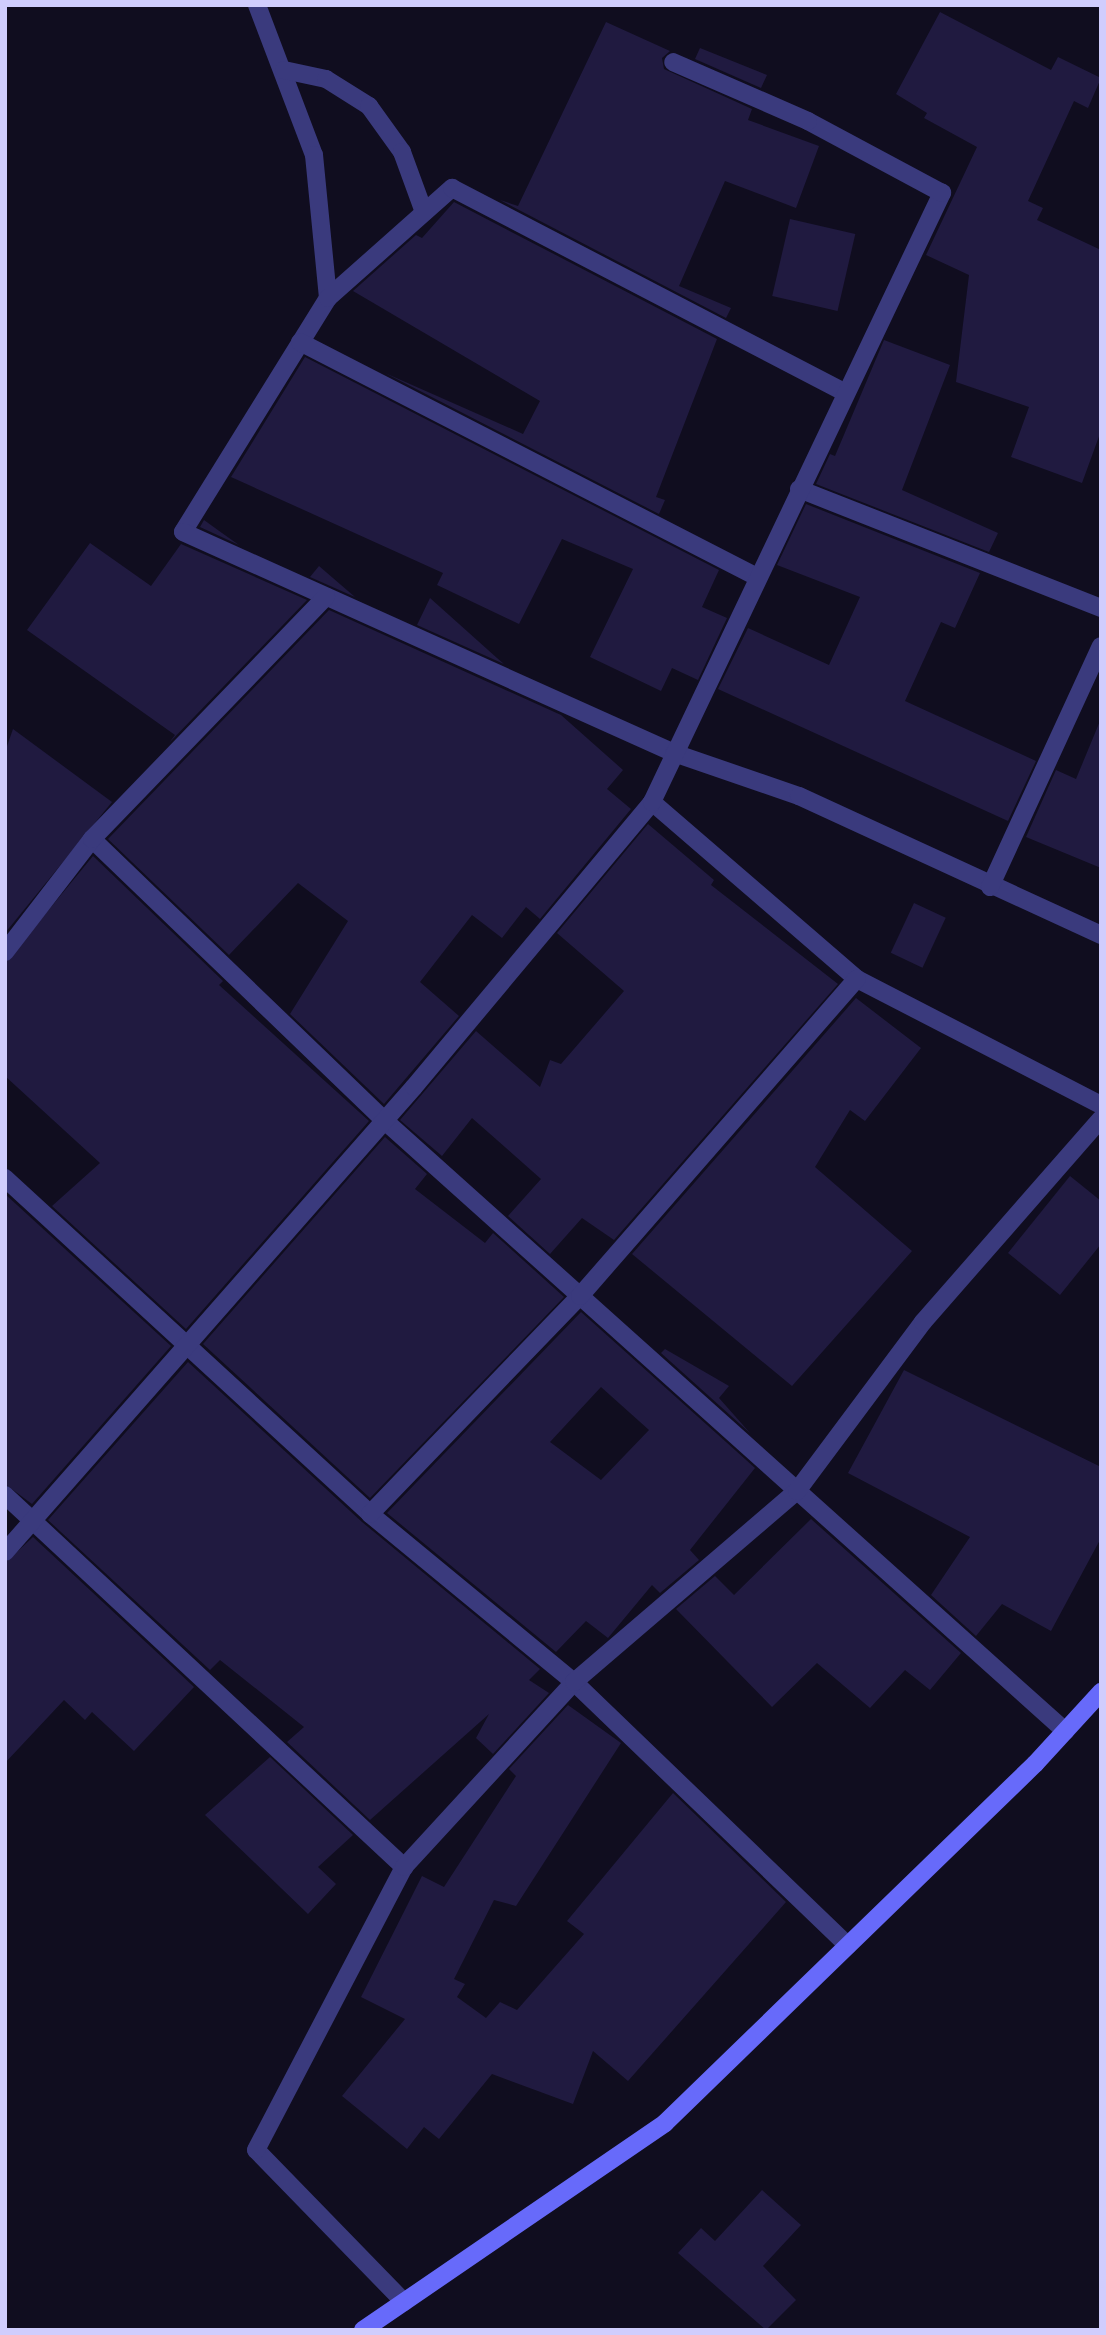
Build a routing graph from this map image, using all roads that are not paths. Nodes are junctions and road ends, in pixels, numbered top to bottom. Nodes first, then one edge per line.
1 (257, 5) edge
2 (673, 62) dead end
3 (285, 70) junction
4 (425, 212) junction
5 (328, 298) junction
6 (300, 342) junction
7 (845, 393) junction
8 (799, 489) junction
9 (757, 577) junction
10 (327, 597) junction
11 (1101, 608) edge
12 (1101, 646) edge
13 (674, 753) junction
14 (652, 802) junction
15 (92, 839) junction
16 (990, 887) junction
17 (1101, 935) edge
18 (5, 952) edge
19 (857, 979) junction
20 (1101, 1105) edge
21 (1101, 1119) edge
22 (385, 1121) junction
23 (5, 1178) edge
24 (580, 1296) junction
25 (185, 1347) junction
26 (797, 1491) junction
27 (5, 1495) edge
28 (370, 1514) junction
29 (33, 1521) junction
30 (5, 1552) edge
31 (574, 1682) junction
32 (1101, 1692) edge
33 (1065, 1731) junction
34 (404, 1867) junction
35 (848, 1946) junction
36 (404, 2302) junction
37 (363, 2330) edge

1 - 3 street
2 - 7 street
3 - 4 street
3 - 5 street
4 - 5 street
4 - 7 street
5 - 6 street
6 - 9 street
6 - 10 street
7 - 8 street
8 - 9 street
8 - 11 street
9 - 13 street
10 - 13 street
10 - 15 street
12 - 16 street
13 - 14 street
13 - 16 street
14 - 19 street
14 - 22 street
15 - 18 street
15 - 22 street
16 - 17 street
19 - 20 street
19 - 24 street
21 - 26 street
22 - 24 street
22 - 25 street
23 - 25 street
24 - 26 street
24 - 28 street
25 - 28 street
25 - 29 street
26 - 31 street
26 - 33 street
27 - 29 street
28 - 31 street
29 - 30 street
29 - 34 street
31 - 34 street
31 - 35 street
32 - 33 street
33 - 35 street
34 - 36 street
35 - 36 street
36 - 37 street

